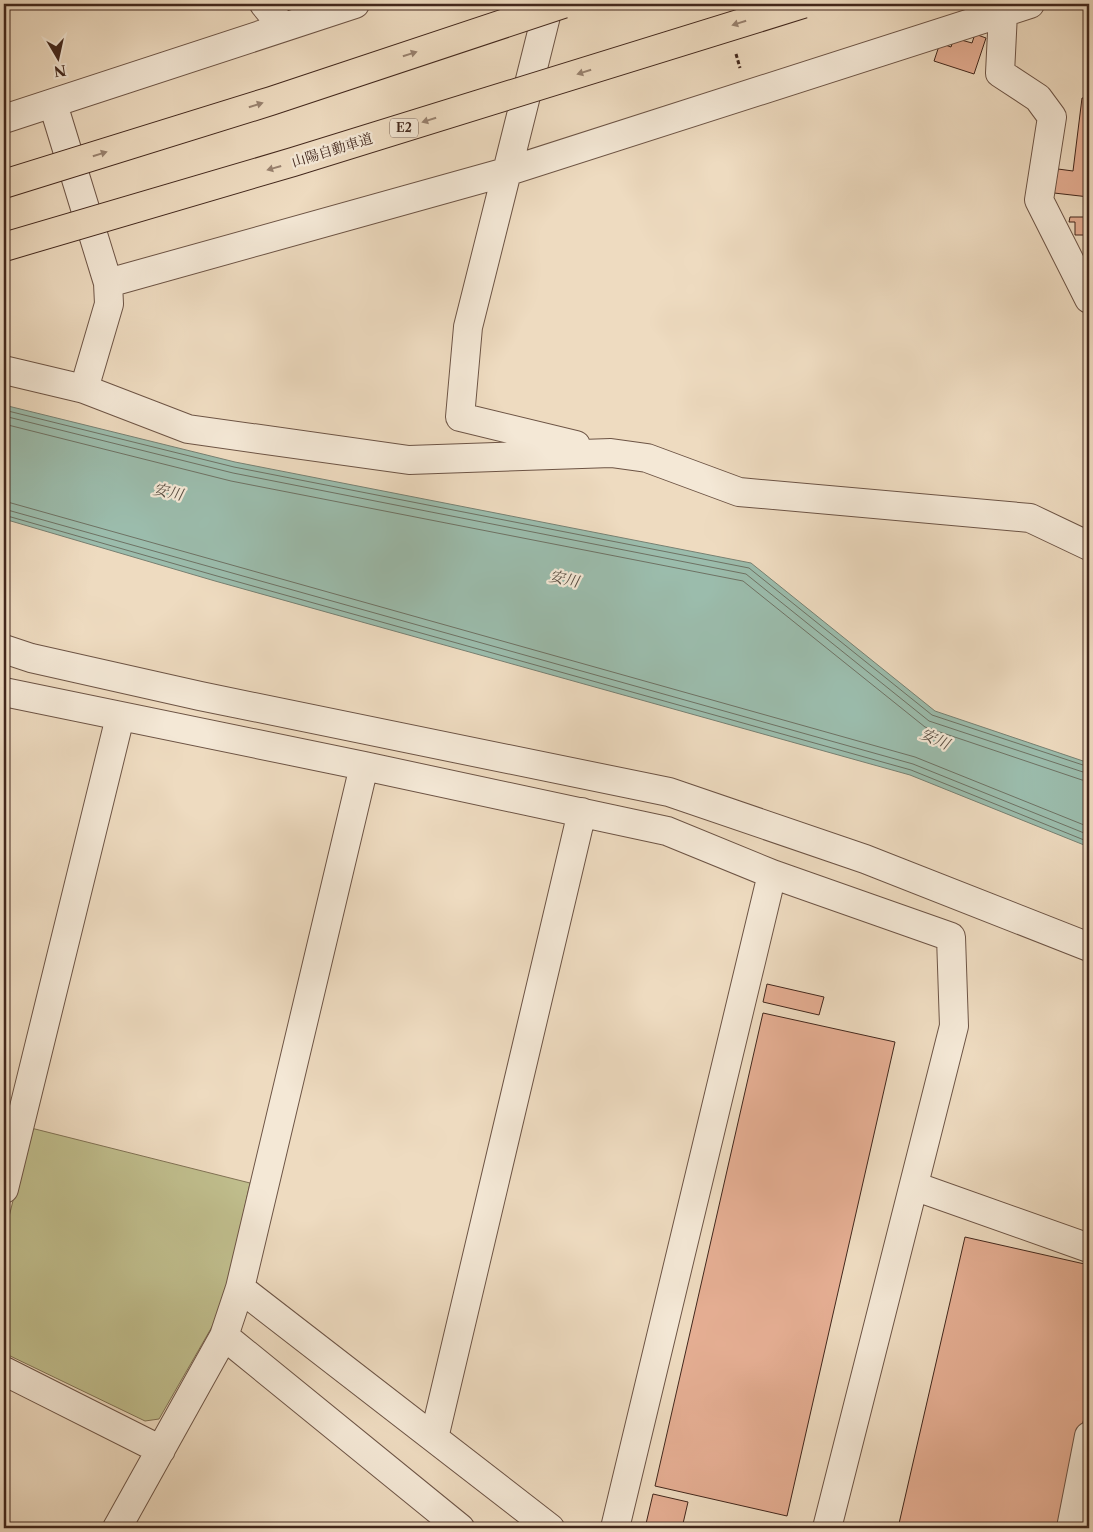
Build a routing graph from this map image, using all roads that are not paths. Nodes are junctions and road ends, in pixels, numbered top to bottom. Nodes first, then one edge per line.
1 (264, 4) edge
2 (355, 4) edge
3 (549, 4) edge
4 (563, 4) edge
5 (803, 4) edge
6 (1030, 4) edge
7 (996, 8) edge
8 (283, 27) junction
9 (53, 104) junction
10 (4, 119) edge
11 (506, 172) junction
12 (4, 184) edge
13 (4, 247) edge
14 (108, 283) junction
15 (1089, 299) edge
16 (4, 370) edge
17 (84, 389) junction
18 (611, 453) junction
19 (1089, 546) edge
20 (4, 649) edge
21 (4, 658) edge
22 (31, 658) junction
23 (4, 692) edge
24 (120, 716) junction
25 (364, 766) junction
26 (582, 812) junction
27 (772, 874) junction
28 (1089, 947) edge
29 (8, 1149) edge
30 (914, 1186) junction
31 (4, 1190) edge
32 (1089, 1248) edge
33 (240, 1288) junction
34 (224, 1336) junction
35 (4, 1371) edge
36 (1089, 1436) edge
37 (434, 1438) junction
38 (161, 1450) junction
39 (117, 1528) edge
40 (460, 1528) edge
41 (550, 1528) edge
42 (614, 1528) edge
43 (827, 1528) edge
44 (1071, 1528) edge

1 - 8 street
2 - 8 street
3 - 11 street
12 -> 4 highway, bridge
5 -> 13 highway, 山陽自動車道 / E2, bridge
6 - 7 street
7 - 11 street
7 - 15 street
8 - 9 street
9 - 10 street
9 - 14 street
11 - 14 street
11 - 18 street
14 - 17 street
16 - 17 street
17 - 18 street
18 - 19 street
20 - 22 street
21 - 22 street
22 - 28 street
23 - 24 street
24 - 25 street
24 - 29 street
25 - 26 street
25 - 33 street
26 - 27 street
26 - 37 street
27 - 30 street
27 - 42 street
29 - 31 street
30 - 32 street
30 - 43 street
33 - 34 street
33 - 37 street
34 - 38 street
34 - 40 street
35 - 38 street
36 - 44 street
37 - 41 street
38 - 39 street

